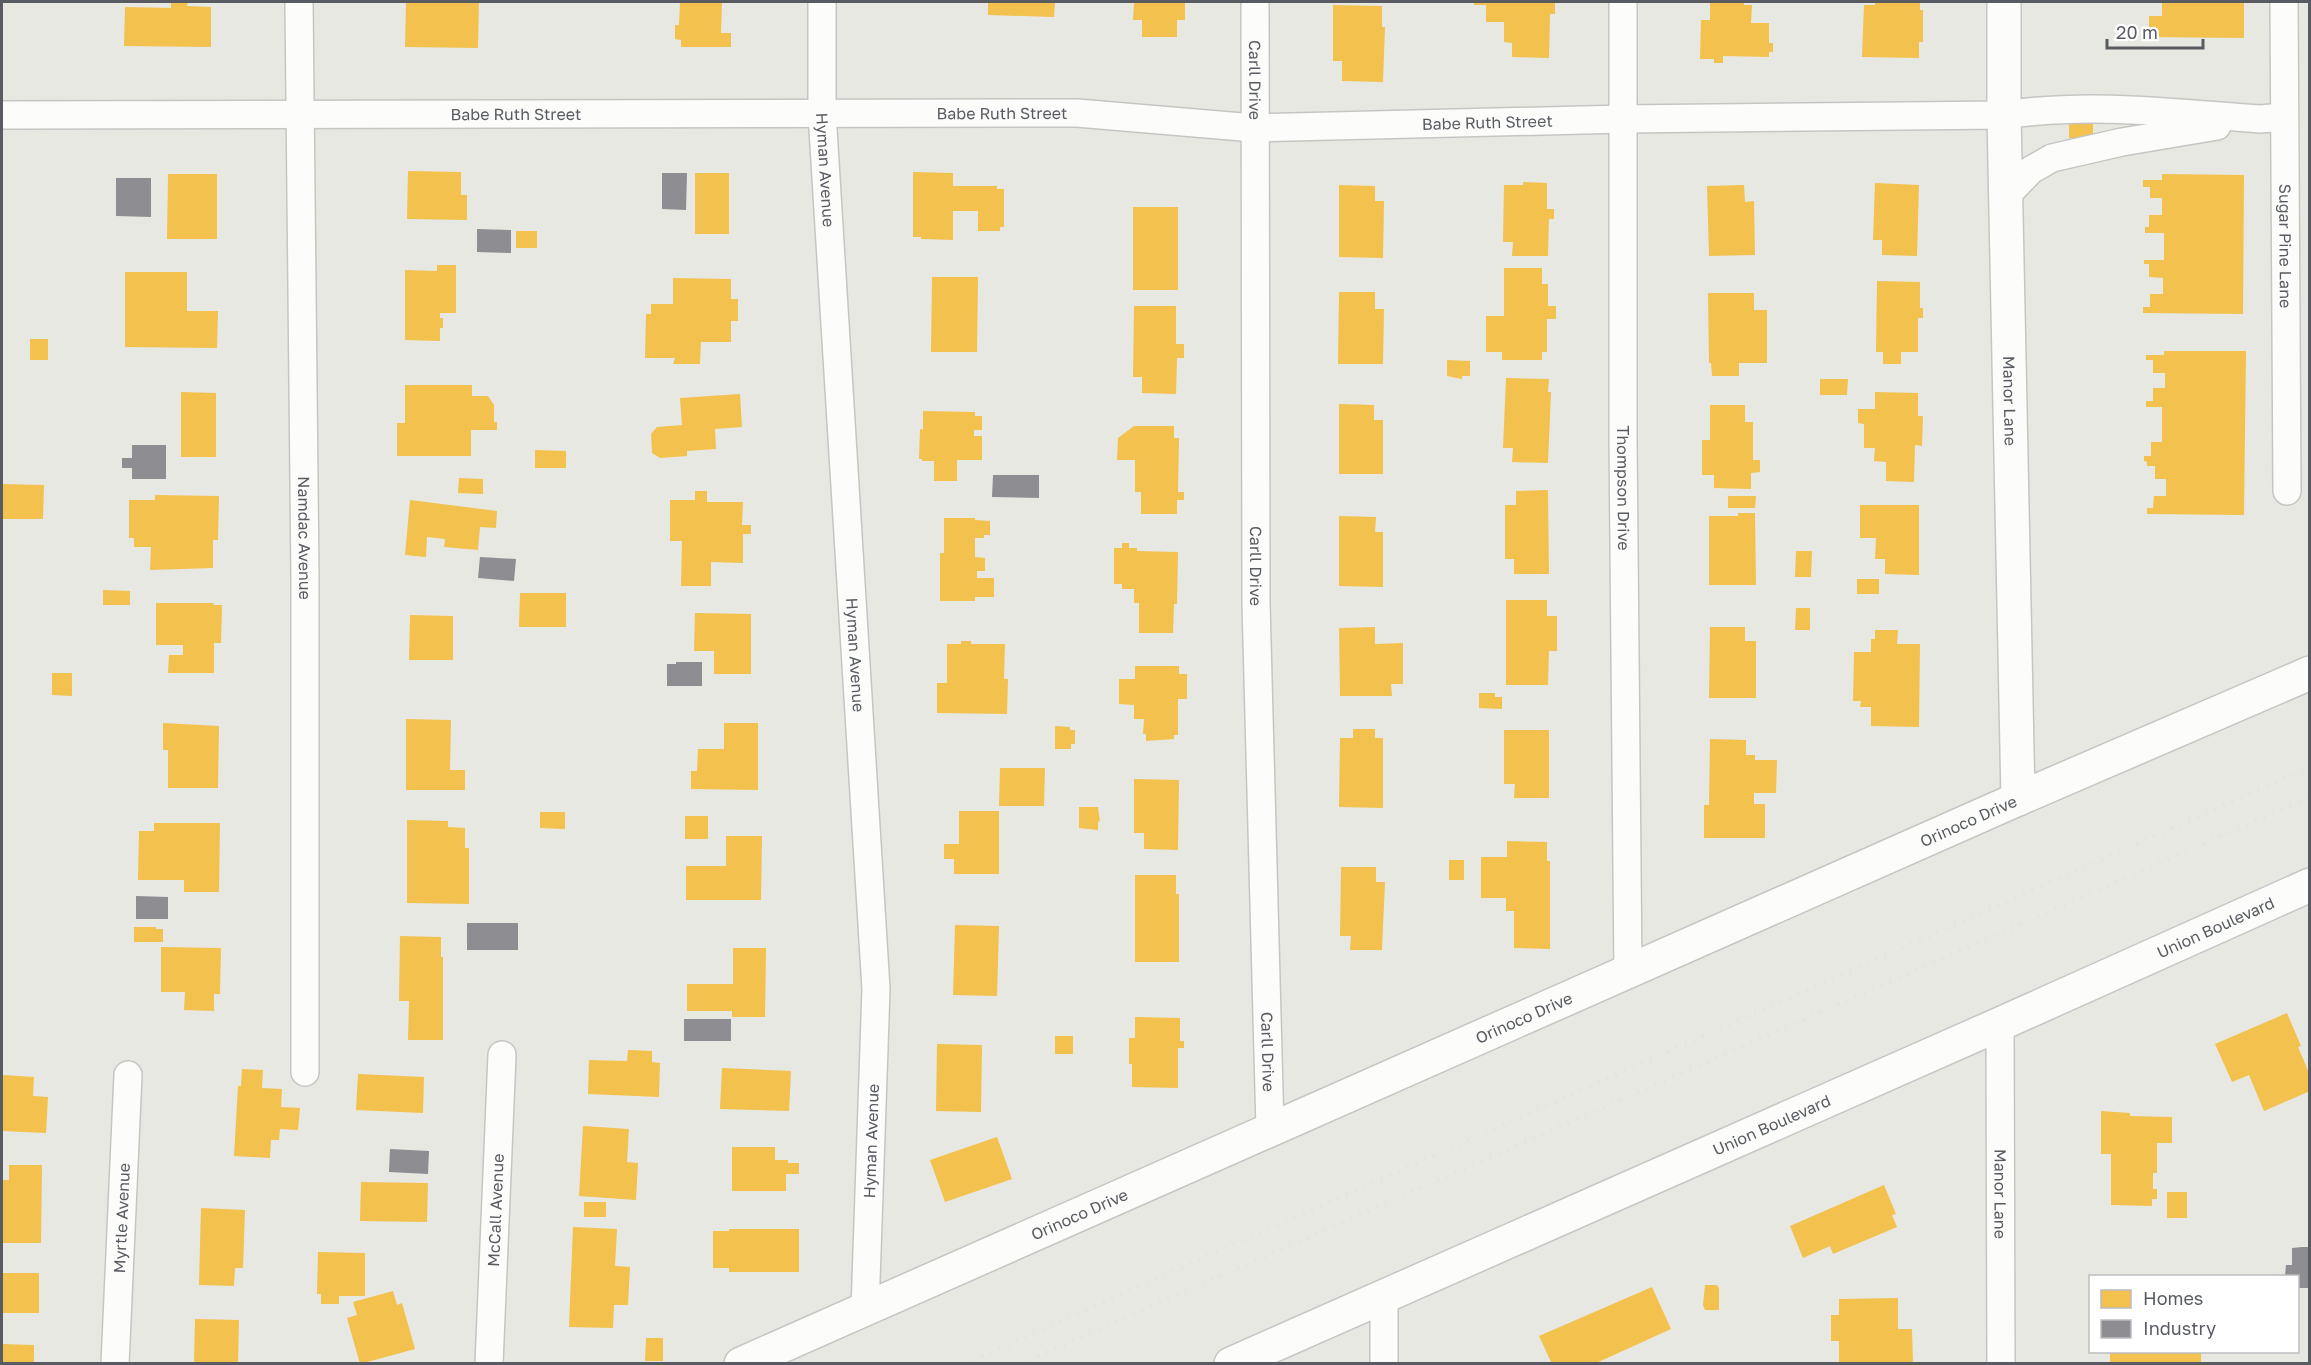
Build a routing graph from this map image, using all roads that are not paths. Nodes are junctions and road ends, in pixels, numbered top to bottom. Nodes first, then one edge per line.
1 (299, 2) edge
2 (822, 2) edge
3 (1255, 2) edge
4 (1623, 2) edge
5 (2004, 2) edge
6 (2284, 2) edge
7 (300, 113) junction
8 (822, 113) junction
9 (2, 115) edge
10 (2004, 115) junction
11 (2272, 118) junction
12 (1623, 119) junction
13 (1254, 128) junction
14 (2006, 196) junction
15 (2298, 296) edge
16 (2287, 491) dead end
17 (2310, 673) edge
18 (2018, 799) junction
19 (2310, 885) edge
20 (1628, 973) junction
21 (2000, 1024) junction
22 (502, 1055) dead end
23 (305, 1072) dead end
24 (128, 1075) dead end
25 (1270, 1129) junction
26 (1384, 1296) junction
27 (865, 1310) junction
28 (115, 1364) edge
29 (489, 1364) edge
30 (741, 1364) edge
31 (1231, 1364) edge
32 (1384, 1364) edge
33 (2001, 1364) edge

1 - 7 street, Namdac Avenue
2 - 8 street, Hyman Avenue
3 - 13 street, Carll Drive
4 - 12 street, Thompson Drive
5 - 10 street, Manor Lane
6 - 11 street, Sugar Pine Lane
7 - 8 street, Babe Ruth Street
7 - 9 street, Babe Ruth Street
7 - 23 street, Namdac Avenue
8 - 13 street, Babe Ruth Street
8 - 27 street, Hyman Avenue
10 - 11 street, Babe Ruth Street
10 - 12 street, Babe Ruth Street
10 - 14 street, Manor Lane
11 - 14 street
11 - 15 street, Sugar Pine Lane
12 - 13 street, Babe Ruth Street
12 - 20 street, Thompson Drive
13 - 25 street, Carll Drive
14 - 18 street, Manor Lane
15 - 16 street, Sugar Pine Lane
17 - 18 street, Orinoco Drive
18 - 20 street, Orinoco Drive
19 - 21 street, Union Boulevard
20 - 25 street, Orinoco Drive
21 - 26 street, Union Boulevard
21 - 33 street, Manor Lane
22 - 29 street, McCall Avenue
24 - 28 street, Myrtle Avenue
25 - 27 street, Orinoco Drive
26 - 31 street, Union Boulevard
26 - 32 street
27 - 30 street, Orinoco Drive

